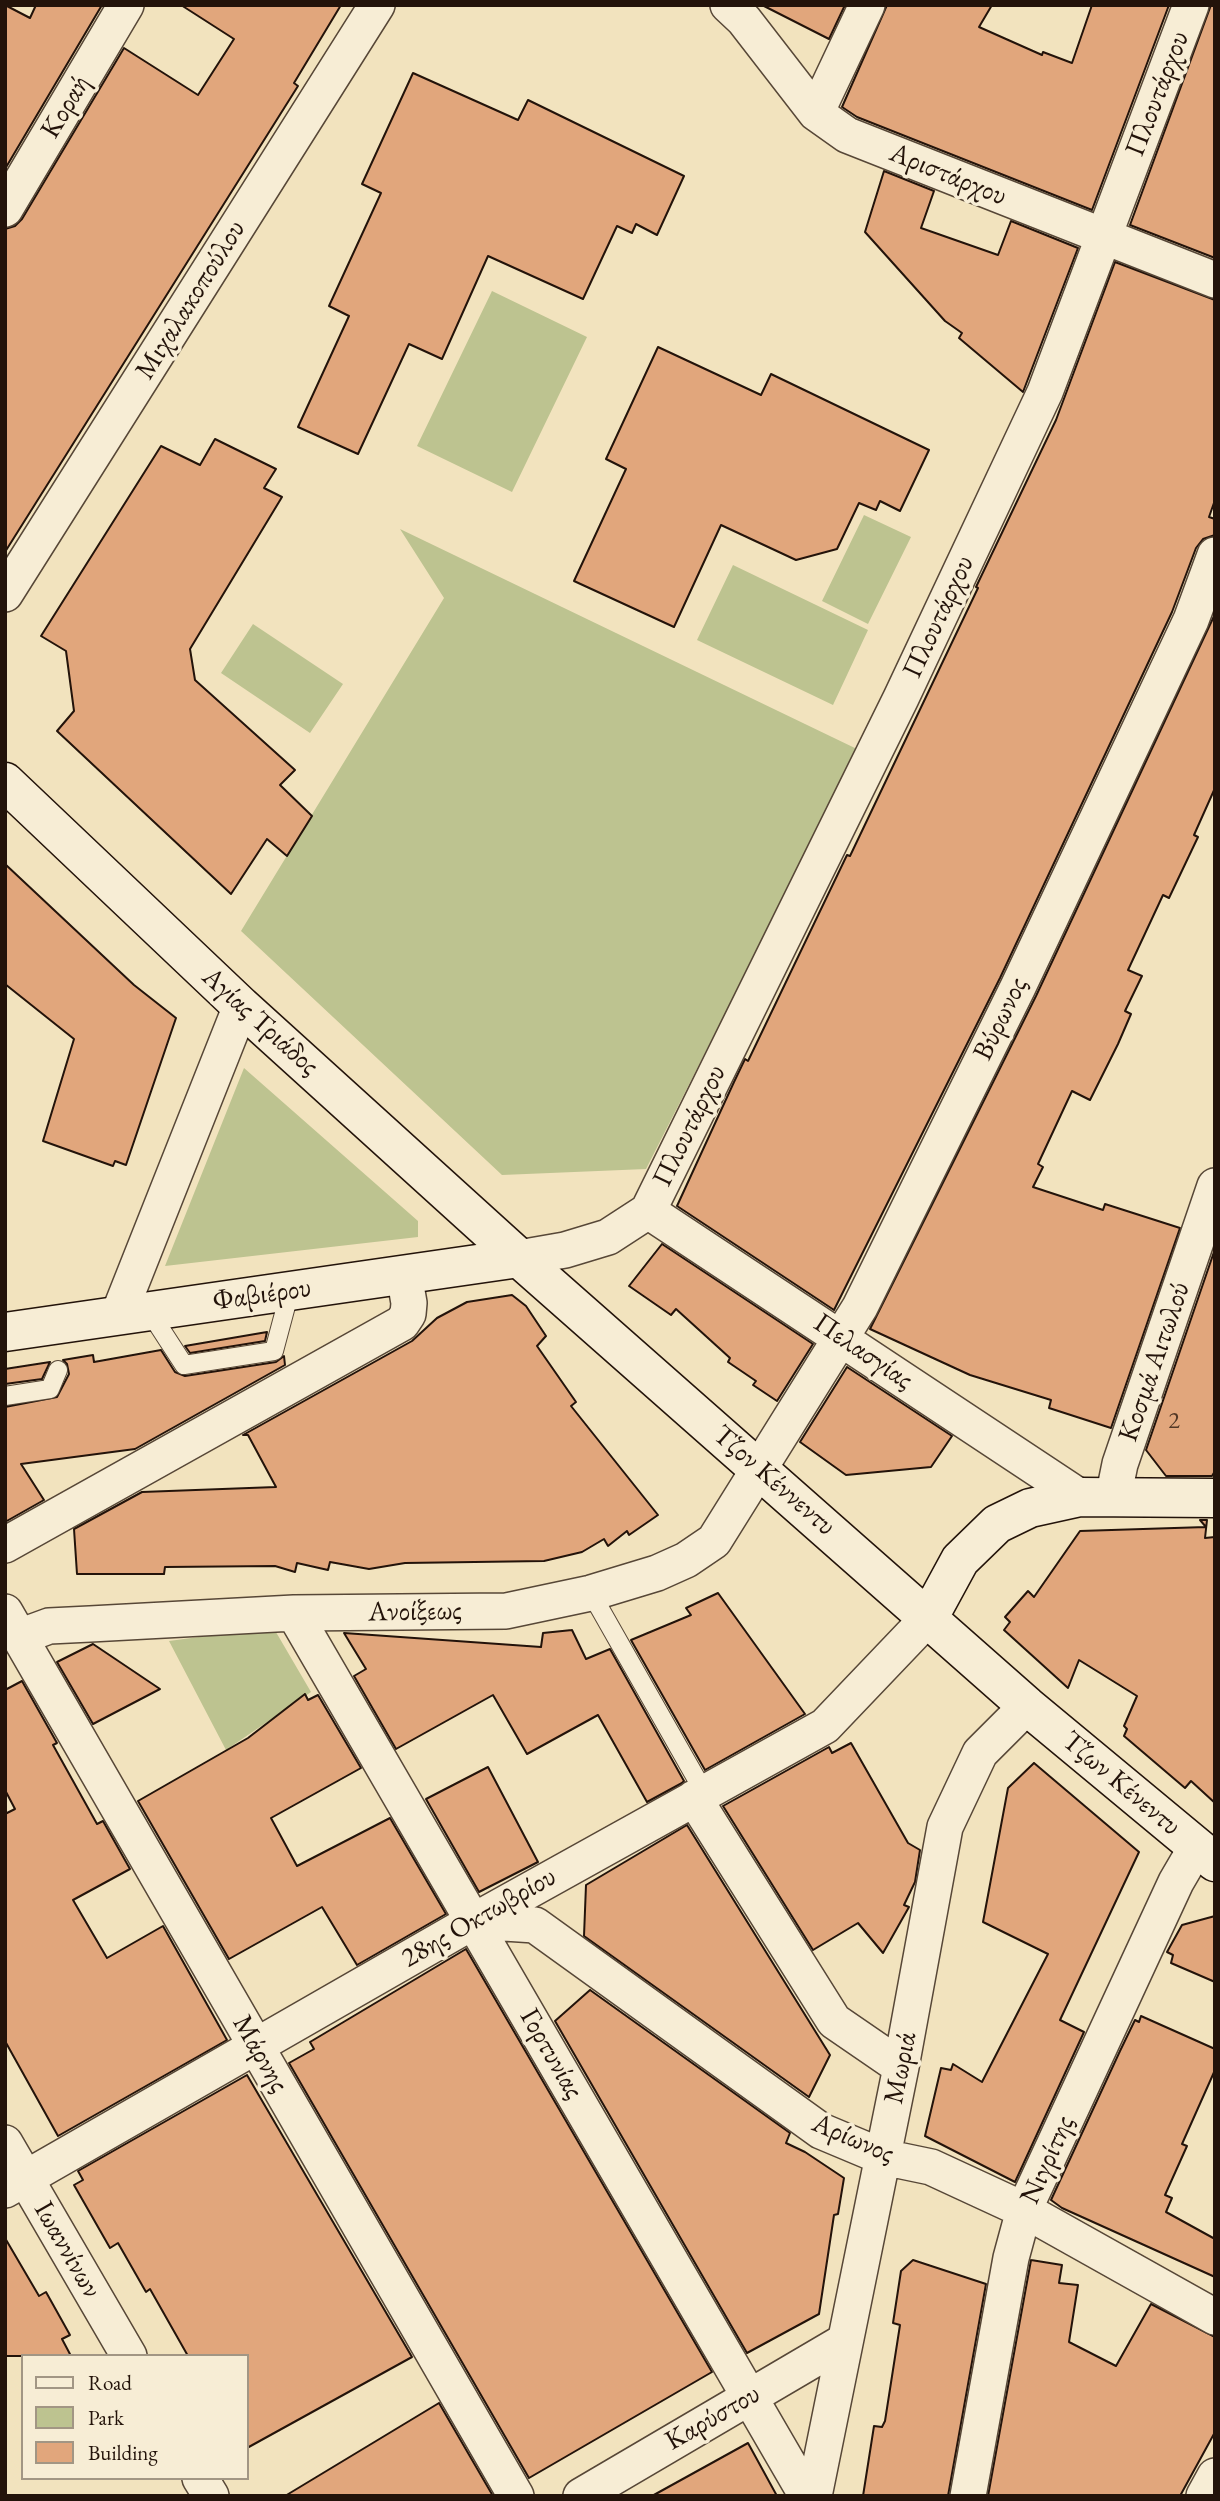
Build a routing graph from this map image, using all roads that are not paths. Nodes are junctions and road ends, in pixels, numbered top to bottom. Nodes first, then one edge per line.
1 (126, 5) edge
2 (377, 5) edge
3 (728, 5) edge
4 (867, 5) edge
5 (1191, 5) edge
6 (816, 113) junction
7 (5, 209) edge
8 (1105, 237) junction
9 (1215, 280) edge
10 (1215, 555) edge
11 (5, 594) edge
12 (5, 782) edge
13 (241, 1006) junction
14 (1215, 1186) edge
15 (648, 1211) junction
16 (519, 1258) junction
17 (404, 1274) junction
18 (290, 1291) junction
19 (134, 1314) junction
20 (5, 1332) edge
21 (841, 1337) junction
22 (58, 1370) dead end
23 (5, 1396) edge
24 (760, 1469) junction
25 (1097, 1498) junction
26 (1215, 1498) edge
27 (5, 1545) edge
28 (591, 1593) junction
29 (294, 1613) junction
30 (929, 1617) junction
31 (12, 1624) edge
32 (1027, 1706) junction
33 (699, 1795) junction
34 (1206, 1854) edge
35 (474, 1921) junction
36 (256, 2047) junction
37 (901, 2067) junction
38 (5, 2143) edge
39 (883, 2157) junction
40 (15, 2185) edge
41 (1024, 2210) junction
42 (1215, 2317) edge
43 (845, 2341) junction
44 (128, 2354) edge
45 (748, 2397) junction
46 (1215, 2476) edge
47 (201, 2480) edge
48 (211, 2496) edge
49 (516, 2496) edge
50 (581, 2496) edge
51 (807, 2496) edge
52 (814, 2496) edge
53 (968, 2496) edge
54 (1204, 2496) edge

1 - 7 street, Κοραή
2 - 11 street, Μιχαλακοπούλου
3 - 6 street, Αριστάρχου
4 - 6 street
5 - 8 street, Πλουτάρχου
6 - 8 street, Αριστάρχου
8 - 9 street, Αριστάρχου
8 - 15 street, Πλουτάρχου
10 - 21 street, Βύρωνος
12 - 13 street, Αγίας Τριάδος
13 - 16 street, Αγίας Τριάδος
13 - 19 street
14 - 25 street, Κοσμά Αιτωλού
15 - 16 street
15 - 21 street, Πελασγίας
16 - 17 street, Φαβιέρου
16 - 24 street, Τζον Κέννεντυ
17 - 18 street, Φαβιέρου
17 - 27 street
18 - 19 street, Φαβιέρου
18 - 19 lane
19 - 20 street, Φαβιέρου
21 - 24 street, Βύρωνος
21 - 25 street, Πελασγίας
22 - 23 lane
24 - 28 street, Ανοίξεως
24 - 30 street, Τζον Κέννεντυ
25 - 26 street
25 - 30 street
28 - 29 street, Ανοίξεως
28 - 33 lane
29 - 31 street, Ανοίξεως
29 - 35 street, Γορτυνίας
30 - 32 street, Τζον Κέννεντυ
30 - 33 street, 28ης Οκτωβρίου
31 - 36 street, Μάρνης
32 - 34 street, Τζων Κένεντυ
32 - 37 street, Μωριά
33 - 35 street, 28ης Οκτωβρίου
33 - 37 street
34 - 41 street, Νιγρίτης
35 - 36 street, 28ης Οκτωβρίου
35 - 39 street, Αρίωνος
35 - 45 street, Γορτυνίας
36 - 40 street, 28ης Οκτωβρίου
36 - 49 street, Μάρνης
37 - 39 street, Μωριά
38 - 40 street, Ιωαννίνων
39 - 41 street, Αρίωνος
39 - 43 street, Μωριά
40 - 44 street, Ιωαννίνων
41 - 42 street, Αρίωνος
41 - 53 street, Νιγρίτης
43 - 45 street, Καρύστου
43 - 52 street, Μωριά
45 - 50 street, Καρύστου
45 - 51 street, Γορτυνίας
46 - 54 street
47 - 48 street

